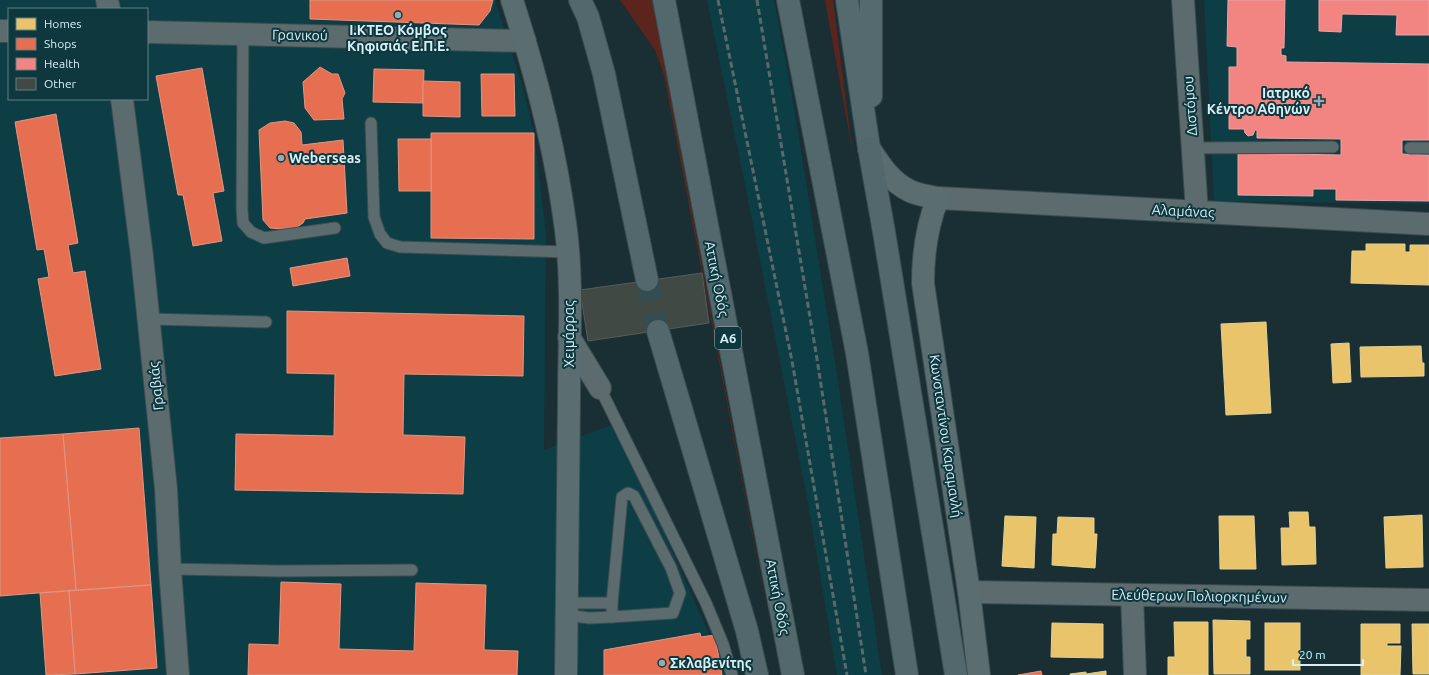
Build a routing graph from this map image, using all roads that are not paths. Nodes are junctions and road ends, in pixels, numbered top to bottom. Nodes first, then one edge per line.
1 (512, 0) edge
2 (580, 0) edge
3 (664, 0) edge
4 (788, 0) edge
5 (847, 0) edge
6 (871, 0) edge
7 (1183, 0) edge
8 (148, 32) edge
9 (243, 33) junction
10 (525, 41) junction
11 (122, 100) edge
12 (371, 122) dead end
13 (1333, 147) dead end
14 (869, 148) junction
15 (1192, 148) junction
16 (1410, 148) dead end
17 (1429, 148) edge
18 (938, 198) junction
19 (1197, 212) junction
20 (1429, 224) edge
21 (335, 228) dead end
22 (568, 252) junction
23 (647, 280) tunnel mouth
24 (149, 319) junction
25 (266, 322) dead end
26 (658, 331) tunnel mouth
27 (569, 336) junction
28 (600, 388) joint
29 (170, 569) junction
30 (412, 570) dead end
31 (969, 592) junction
32 (1132, 595) junction
33 (1429, 600) edge
34 (612, 603) junction
35 (567, 609) junction
36 (612, 617) junction
37 (178, 675) edge
38 (566, 675) edge
39 (732, 675) edge
40 (757, 675) edge
41 (792, 675) edge
42 (907, 675) edge
43 (956, 675) edge
44 (979, 675) edge
45 (1135, 675) edge

1 - 10 street, Χειμάρρας
2 - 23 highway
3 - 41 highway, Αττική Οδός / Α6
4 - 42 highway
5 - 14 main road
6 - 14 main road
7 - 15 street, Διστόμου
8 - 9 street, Γρανικού
9 - 10 street, Γρανικού
9 - 21 lane
10 - 22 street, Χειμάρρας
11 - 24 street, Γραβιάς
12 - 22 lane
13 - 15 lane
14 - 18 street
14 - 43 highway
15 - 19 street, Διστόμου
16 - 17 lane
18 - 19 street, Αλαμάνας
18 - 31 street, Κωνσταντίνου Καραμανλή
19 - 20 street, Αλαμάνας
22 - 27 street, Χειμάρρας
24 - 25 lane
24 - 29 street, Γραβιάς
26 - 40 highway
27 - 28 street
27 - 35 street, Χειμάρρας
28 - 39 lane
29 - 30 lane
29 - 37 street, Γραβιάς
31 - 32 street, Ελεύθερων Πολιορκημένων
31 - 44 street, Κωνσταντίνου Καραμανλή
32 - 33 street, Ελεύθερων Πολιορκημένων
32 - 45 street
34 - 35 lane
34 - 36 lane
34 - 36 lane
35 - 36 lane
35 - 38 street, Χειμάρρας

